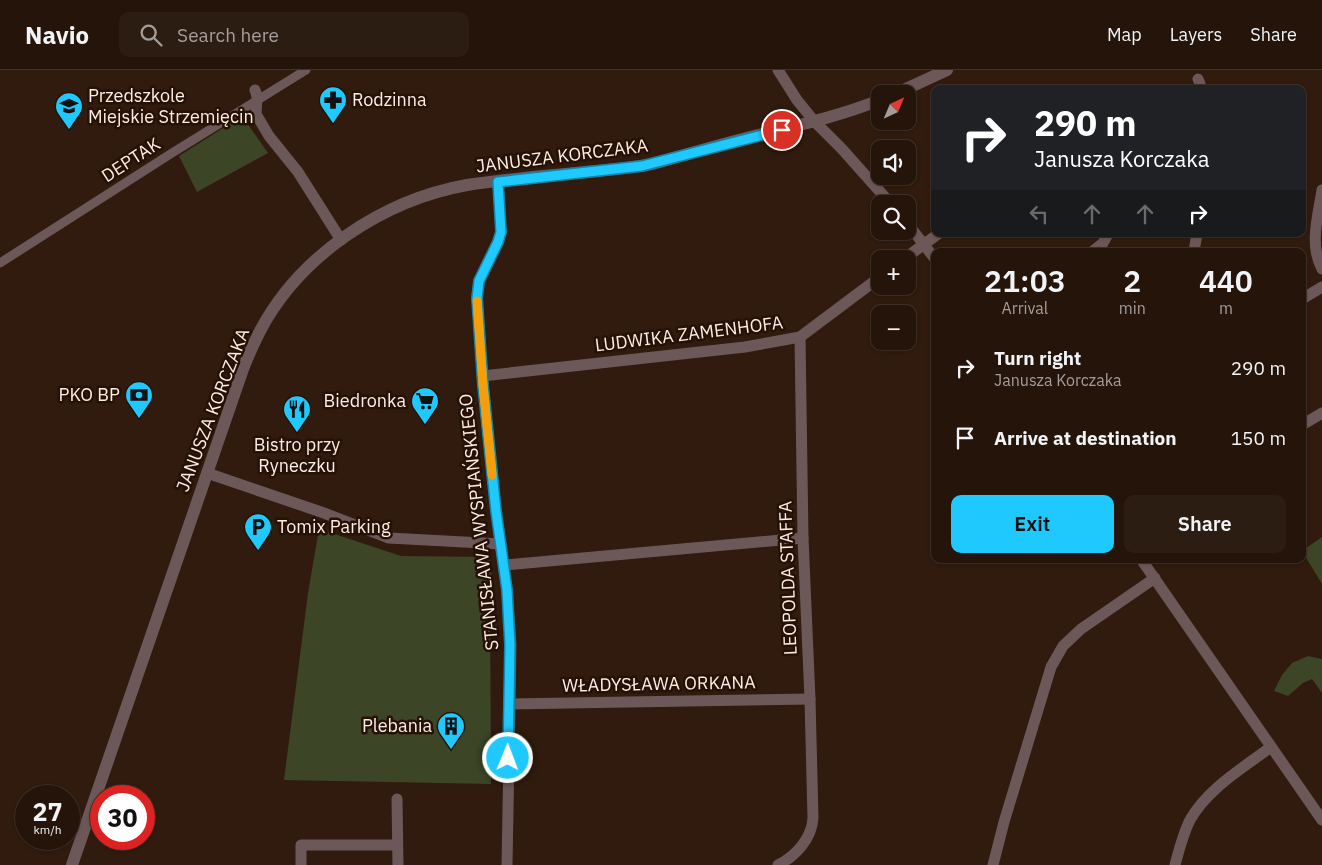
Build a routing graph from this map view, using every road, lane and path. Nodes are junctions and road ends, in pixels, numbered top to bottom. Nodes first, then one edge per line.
1 (306, 70) edge
2 (778, 70) edge
3 (947, 70) edge
4 (914, 85) edge
5 (256, 95) junction
6 (871, 103) edge
7 (814, 122) junction
8 (498, 182) junction
9 (1322, 190) edge
10 (883, 195) edge
11 (916, 234) edge
12 (934, 237) edge
13 (1106, 237) edge
14 (341, 240) junction
15 (924, 244) junction
16 (1097, 248) edge
17 (916, 250) edge
18 (931, 254) edge
19 (0, 263) edge
20 (1322, 270) edge
21 (871, 284) edge
22 (1322, 286) edge
23 (1306, 296) edge
24 (800, 337) junction
25 (482, 376) junction
26 (1322, 413) edge
27 (1306, 423) edge
28 (207, 473) junction
29 (803, 538) junction
30 (501, 544) junction
31 (1145, 563) edge
32 (505, 565) junction
33 (1155, 578) junction
34 (810, 699) junction
35 (509, 704) junction
36 (1271, 747) junction
37 (397, 799) dead end
38 (1322, 820) edge
39 (398, 845) junction
40 (72, 865) edge
41 (301, 865) edge
42 (398, 865) edge
43 (507, 865) edge
44 (778, 865) edge
45 (993, 865) edge
46 (1175, 865) edge

1 - 5 street, DEPTAK
2 - 7 street
3 - 4 street
5 - 14 street
5 - 19 street, DEPTAK
6 - 7 street, JANUSZA KORCZAKA
7 - 8 street, JANUSZA KORCZAKA
7 - 10 street
8 - 14 street, JANUSZA KORCZAKA
8 - 25 street, STANISŁAWA WYSPIAŃSKIEGO
9 - 20 street
11 - 15 street
12 - 15 street
13 - 16 street
14 - 28 street, JANUSZA KORCZAKA
15 - 17 street
15 - 18 street
21 - 24 street, LUDWIKA ZAMENHOFA
22 - 23 street
24 - 25 street, LUDWIKA ZAMENHOFA
24 - 29 street, LEOPOLDA STAFFA
25 - 30 street, STANISŁAWA WYSPIAŃSKIEGO
26 - 27 street
28 - 30 street
28 - 40 street, JANUSZA KORCZAKA
29 - 32 street
29 - 34 street, LEOPOLDA STAFFA
30 - 32 street, STANISŁAWA WYSPIAŃSKIEGO
31 - 33 street
32 - 35 street, STANISŁAWA WYSPIAŃSKIEGO
33 - 36 street
33 - 45 street
34 - 35 street, WŁADYSŁAWA ORKANA
34 - 44 street, LEOPOLDA STAFFA
35 - 43 street, STANISŁAWA WYSPIAŃSKIEGO
36 - 38 street
36 - 46 street
37 - 39 street
39 - 41 street
39 - 42 street

